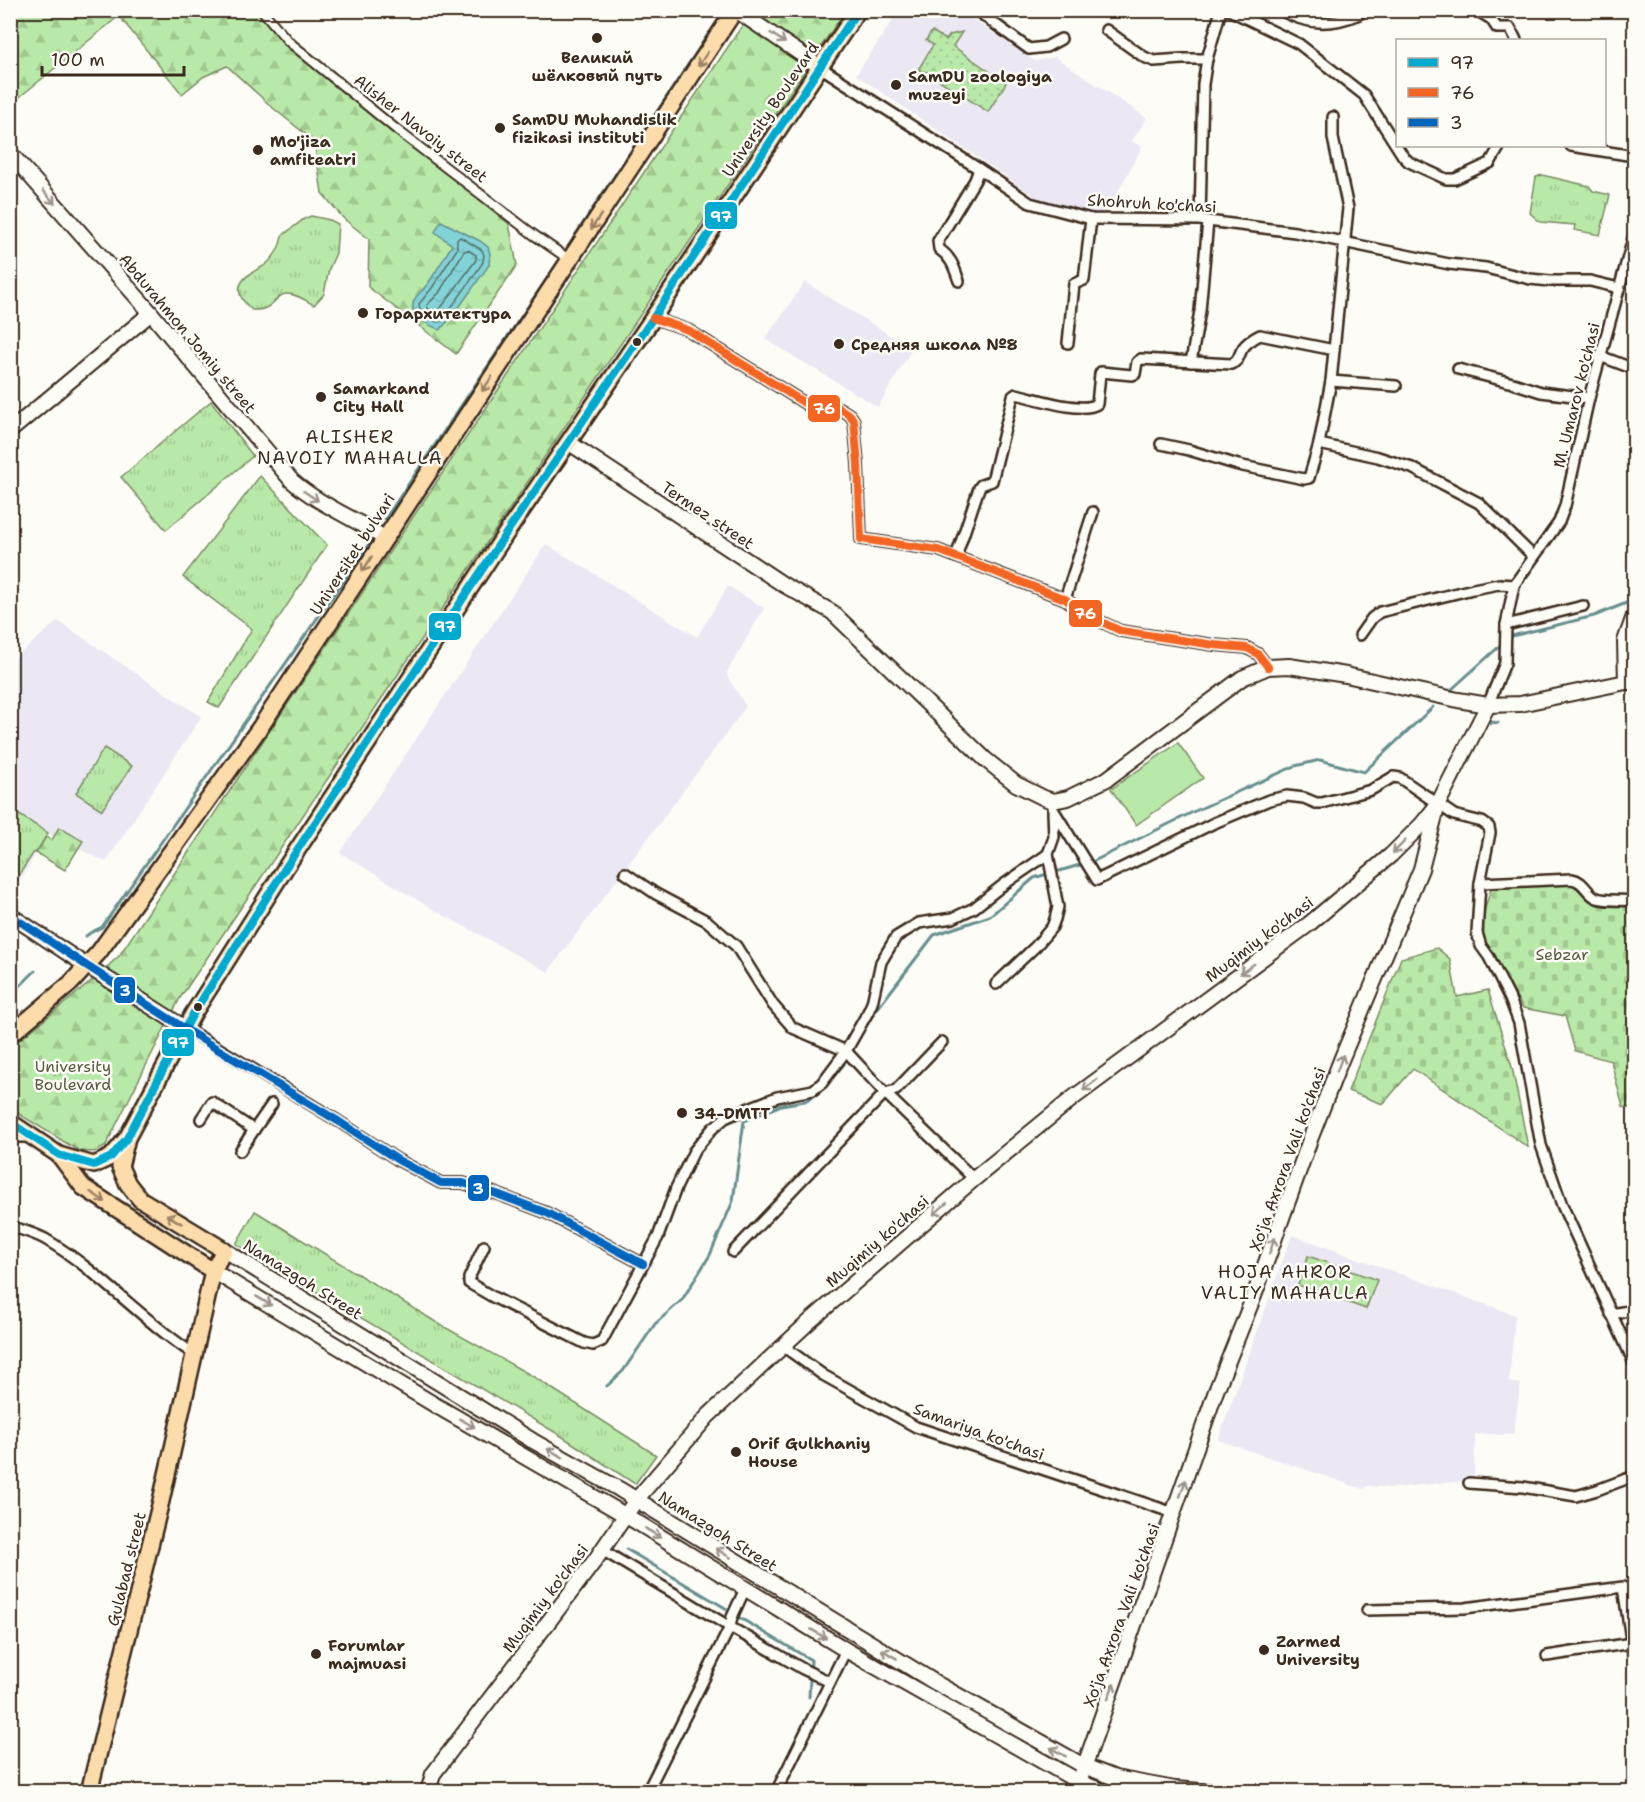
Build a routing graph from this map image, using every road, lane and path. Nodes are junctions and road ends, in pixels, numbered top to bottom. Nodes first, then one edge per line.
1 (262, 10) edge
2 (736, 10) edge
3 (858, 10) edge
4 (976, 10) edge
5 (1221, 10) edge
6 (1229, 10) edge
7 (1280, 10) edge
8 (1360, 10) edge
9 (1476, 10) edge
10 (1106, 30) dead end
11 (1061, 39) dead end
12 (1516, 39) edge
13 (1207, 59) junction
14 (820, 67) junction
15 (1333, 117) dead end
16 (1396, 145) edge
17 (1397, 147) edge
18 (1499, 147) edge
19 (1577, 147) edge
20 (10, 153) edge
21 (1635, 156) edge
22 (979, 169) junction
23 (1091, 219) junction
24 (1204, 221) junction
25 (1635, 235) edge
26 (1345, 242) junction
27 (570, 260) junction
28 (958, 281) dead end
29 (1619, 288) junction
30 (151, 313) junction
31 (653, 318) junction
32 (1068, 343) dead end
33 (1335, 350) junction
34 (1600, 356) junction
35 (1191, 362) junction
36 (1458, 369) dead end
37 (1635, 369) edge
38 (1331, 381) junction
39 (1396, 386) dead end
40 (1589, 398) junction
41 (10, 431) edge
42 (568, 442) junction
43 (1161, 444) dead end
44 (1319, 444) junction
45 (1093, 512) dead end
46 (384, 538) junction
47 (1533, 556) junction
48 (956, 557) junction
49 (1514, 585) junction
50 (1065, 599) junction
51 (1583, 606) dead end
52 (1635, 616) edge
53 (1506, 625) junction
54 (1360, 635) dead end
55 (1268, 667) junction
56 (1630, 682) edge
57 (1488, 705) junction
58 (1438, 804) junction
59 (1053, 805) junction
60 (1048, 854) junction
61 (625, 873) dead end
62 (1480, 883) junction
63 (1635, 901) edge
64 (10, 915) edge
65 (87, 966) junction
66 (996, 984) dead end
67 (33, 1016) junction
68 (10, 1025) edge
69 (185, 1028) junction
70 (10, 1035) edge
71 (942, 1042) dead end
72 (846, 1051) junction
73 (885, 1093) junction
74 (272, 1104) dead end
75 (201, 1119) dead end
76 (10, 1122) edge
77 (254, 1130) junction
78 (31, 1136) junction
79 (10, 1137) edge
80 (127, 1138) junction
81 (240, 1151) dead end
82 (59, 1155) junction
83 (974, 1179) junction
84 (10, 1226) edge
85 (484, 1246) dead end
86 (224, 1250) junction
87 (733, 1252) dead end
88 (644, 1264) junction
89 (213, 1271) junction
90 (1635, 1310) edge
91 (1611, 1314) junction
92 (783, 1346) junction
93 (194, 1354) junction
94 (1635, 1363) edge
95 (444, 1386) junction
96 (432, 1403) junction
97 (1635, 1476) edge
98 (1469, 1483) dead end
99 (636, 1500) junction
100 (625, 1515) junction
101 (1174, 1515) junction
102 (602, 1550) junction
103 (1635, 1584) edge
104 (1623, 1587) junction
105 (745, 1589) junction
106 (1367, 1610) dead end
107 (732, 1618) junction
108 (1632, 1643) junction
109 (846, 1650) junction
110 (1546, 1656) dead end
111 (1635, 1659) edge
112 (830, 1682) junction
113 (1084, 1766) junction
114 (1079, 1782) junction
115 (89, 1791) edge
116 (428, 1791) edge
117 (646, 1791) edge
118 (776, 1791) edge
119 (1105, 1791) edge
120 (1214, 1791) edge

1 - 27 street, Alisher Navoiy street
2 -> 14 main road, Shohruh ko'chasi
2 -> 27 main road, Universitet bulvari
3 - 14 main road, University Boulevard
4 - 11 street
5 - 13 street
6 - 16 street
7 - 8 street
9 - 12 street
10 - 13 street
13 - 24 street
14 - 22 street, Shohruh ko'chasi
14 - 31 main road, University Boulevard
15 - 26 street
17 - 18 street
19 - 21 street
20 -> 30 main road, Abdurahmon Jomiy street
22 - 23 street, Shohruh ko'chasi
22 - 28 street
23 - 24 street, Shohruh ko'chasi
23 - 32 street
24 - 26 street, Shohruh ko'chasi
24 - 35 street
25 - 29 street, M. Umarov ko'chasi
26 - 29 street, Shohruh ko'chasi
26 - 33 street
27 -> 46 main road, Universitet bulvari
29 - 34 street, M. Umarov ko'chasi
30 - 41 main road
30 -> 46 main road, Abdurahmon Jomiy street
31 - 42 main road
31 - 48 street
33 - 35 street
33 - 38 street
34 - 37 street
34 - 40 street, M. Umarov ko'chasi
35 - 48 street
36 - 40 street
38 - 39 street
38 - 44 street
40 - 47 street, M. Umarov ko'chasi
42 - 59 main road, Termez street
42 - 69 main road
43 - 44 street
44 - 47 street
45 - 50 street
46 -> 65 main road, Universitet bulvari
47 - 49 street, M. Umarov ko'chasi
48 - 50 street
49 - 53 street
49 - 54 street
50 - 55 street
51 - 53 street
52 - 56 main road
53 - 57 street
55 - 57 main road
55 - 59 main road
56 - 57 main road
57 - 58 main road, Xo'ja Axrora Vali ko'chasi
58 - 59 street
58 - 62 street
58 -> 83 main road, Muqimiy ko'chasi
101 -> 58 main road, Xo'ja Axrora Vali ko'chasi
59 - 60 street
60 - 66 street
60 - 72 street
61 - 72 street
62 - 63 street
62 - 91 street
64 - 65 main road
65 - 67 main road, Universitet bulvari
65 - 69 main road
67 - 68 street
67 - 70 main road, Universitet bulvari
69 - 80 main road
69 - 88 street
71 - 73 street
72 - 73 street
72 - 88 street
73 - 83 street
73 - 87 street
74 - 77 street
75 - 77 street
76 - 78 main road
77 - 81 street
78 - 79 street
78 - 82 main road
80 - 82 main road
86 -> 80 main road
82 -> 89 main road
83 -> 92 main road, Muqimiy ko'chasi
84 - 93 street
85 - 88 street
86 - 89 main road, Gulabad street
86 - 95 main road, Namazgoh Street
89 - 93 main road, Gulabad street
89 -> 96 main road
90 - 91 street
91 - 94 street
92 - 99 main road, Muqimiy ko'chasi
92 - 101 street, Samariya ko'chasi
93 - 115 main road, Gulabad street
95 - 96 main road
99 -> 95 main road, Namazgoh Street
96 -> 100 main road
97 - 98 street
99 - 100 main road, Muqimiy ko'chasi
113 -> 99 main road, Namazgoh Street
100 - 102 main road, Muqimiy ko'chasi
100 -> 105 main road
113 -> 101 main road, Xo'ja Axrora Vali ko'chasi
102 - 107 street
102 - 116 main road, Muqimiy ko'chasi
103 - 104 street
104 - 106 street
104 - 108 street
105 - 107 street
105 -> 109 main road
107 - 112 street
107 - 117 street
108 - 110 street
108 - 111 street
109 - 112 street
109 - 114 main road
112 - 118 street
113 - 114 main road, Xo'ja Axrora Vali ko'chasi
113 - 120 main road, Namazgoh Street
114 - 119 main road

